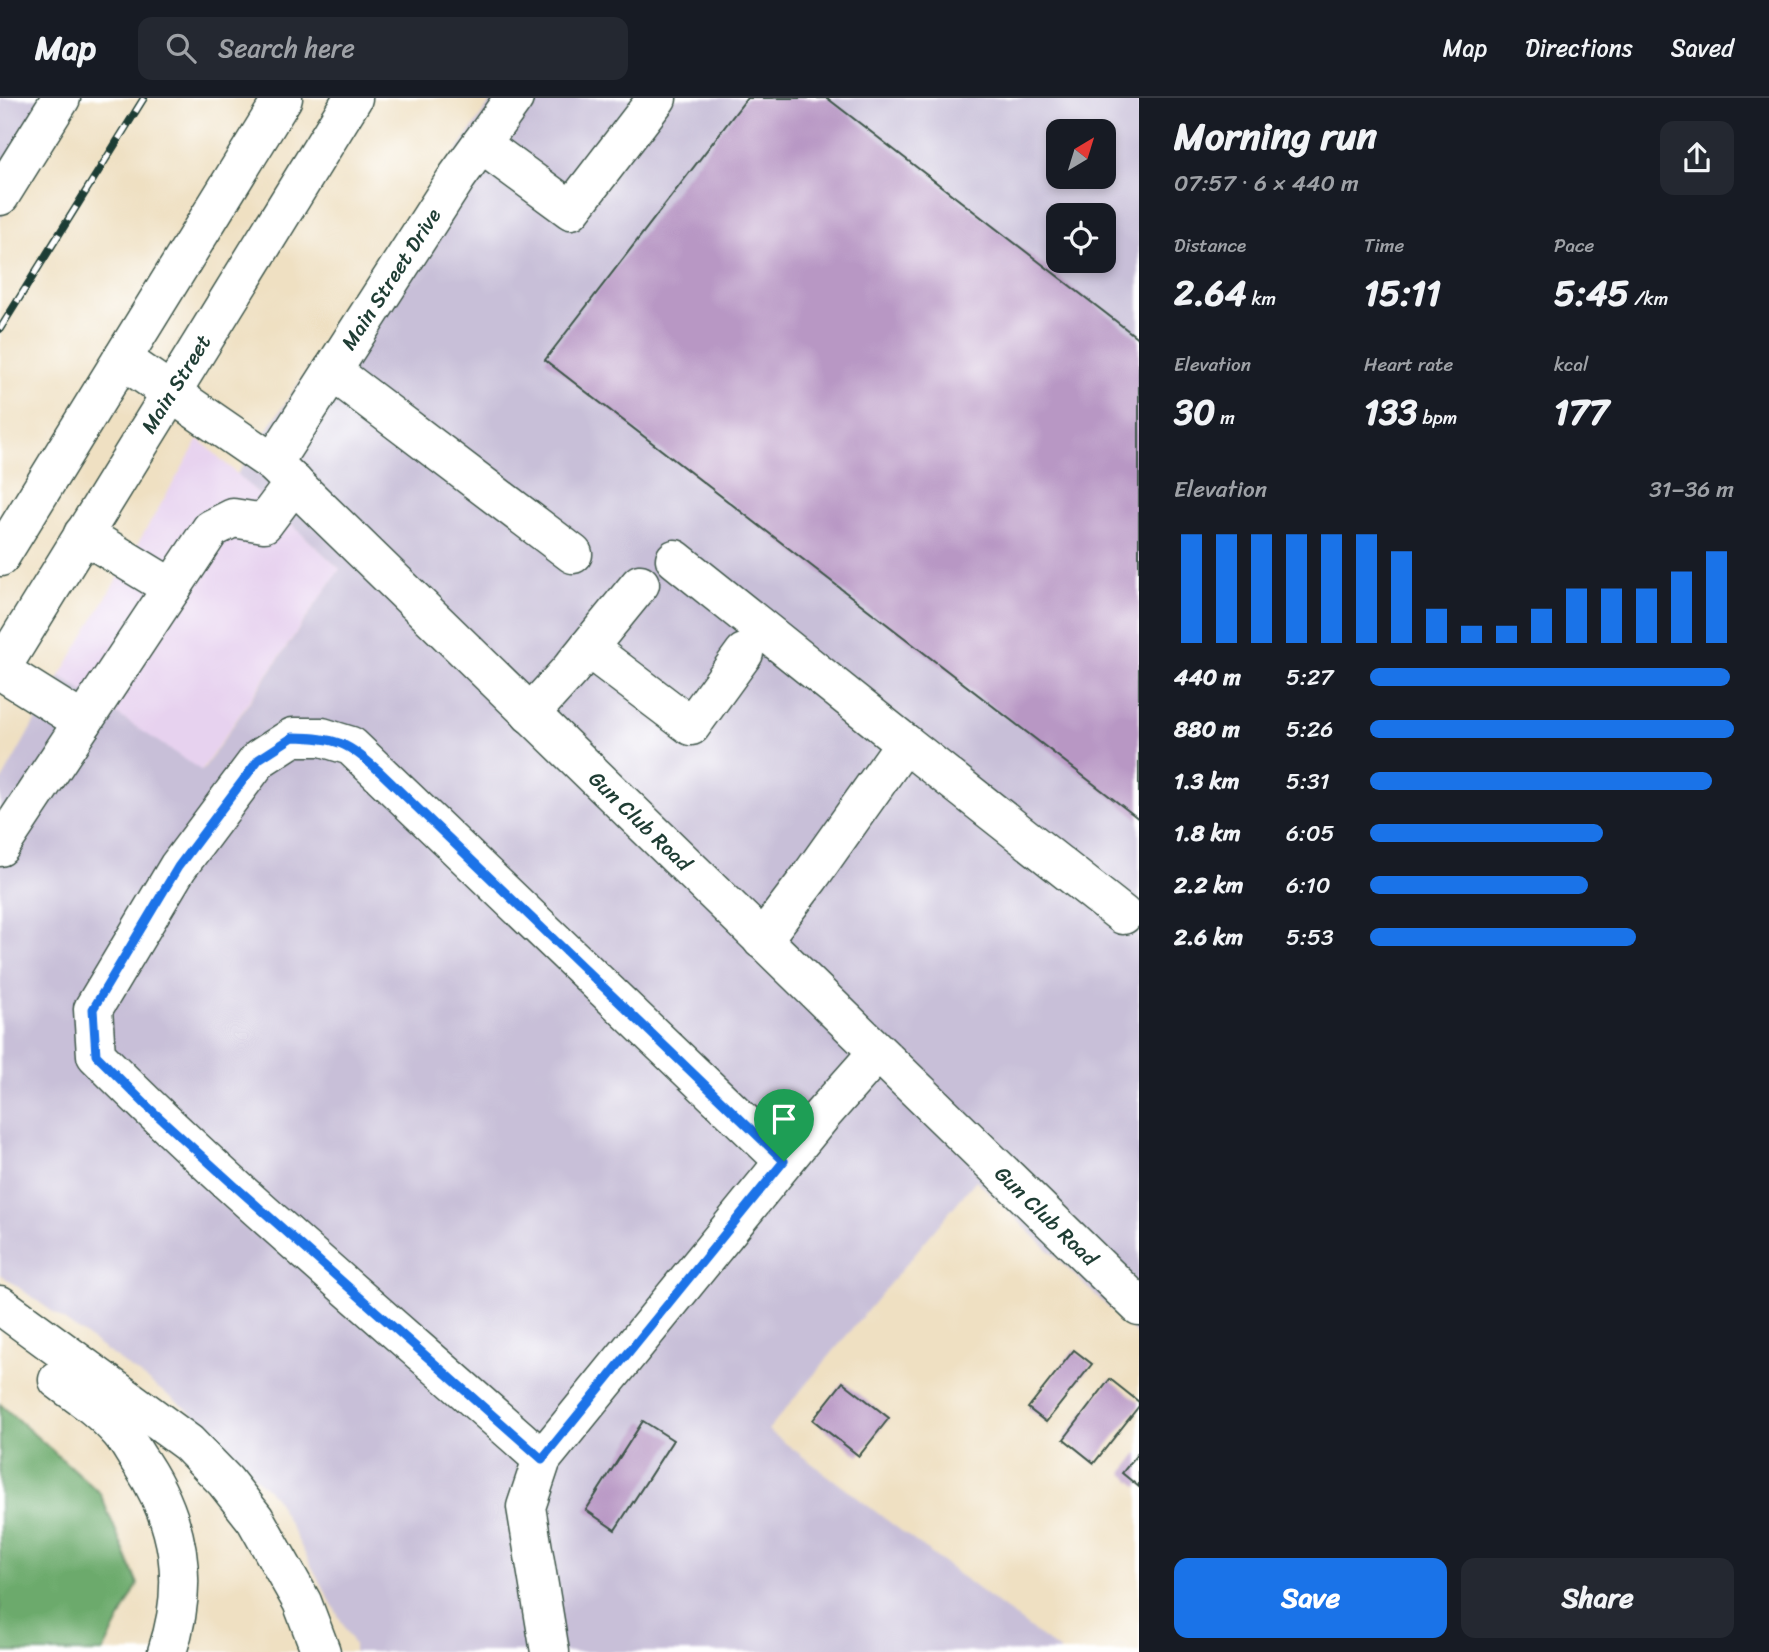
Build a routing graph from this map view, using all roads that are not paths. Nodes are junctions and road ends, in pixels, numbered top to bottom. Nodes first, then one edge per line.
1 (61, 98) edge
2 (283, 98) edge
3 (353, 98) edge
4 (514, 98) edge
5 (657, 98) edge
6 (481, 144) junction
7 (0, 196) edge
8 (122, 359) junction
9 (332, 371) junction
10 (170, 392) junction
11 (283, 473) junction
12 (83, 534) junction
13 (573, 554) dead end
14 (0, 557) edge
15 (674, 559) dead end
16 (640, 584) dead end
17 (172, 589) junction
18 (588, 648) junction
19 (744, 653) dead end
20 (0, 670) edge
21 (530, 714) junction
22 (83, 722) junction
23 (905, 744) junction
24 (4, 832) edge
25 (1123, 915) dead end
26 (762, 940) junction
27 (877, 1053) junction
28 (784, 1161) junction
29 (0, 1305) edge
30 (1139, 1306) edge
31 (0, 1338) edge
32 (542, 1459) junction
33 (167, 1652) edge
34 (321, 1652) edge
35 (550, 1652) edge

1 - 7 main road
2 - 8 main road
3 - 10 main road, Main Street
4 - 6 main road, Main Street Drive
5 - 6 main road
6 - 9 main road, Main Street Drive
8 - 10 main road, Gun Club Road
8 - 14 main road
9 - 11 main road, Main Street Drive
9 - 13 main road
10 - 11 main road, Gun Club Road
10 - 12 main road, Main Street
11 - 17 main road, Main Street Drive
11 - 21 main road, Gun Club Road
12 - 17 main road
12 - 20 main road, Main Street
15 - 23 main road
16 - 18 main road
17 - 22 main road
18 - 19 main road
18 - 21 main road
20 - 22 main road
21 - 26 main road, Gun Club Road
22 - 24 main road
23 - 25 main road
23 - 26 main road
26 - 27 main road, Gun Club Road
27 - 28 main road
27 - 30 main road, Gun Club Road
28 - 32 main road
28 - 32 main road
29 - 34 main road
31 - 33 main road
32 - 35 main road

